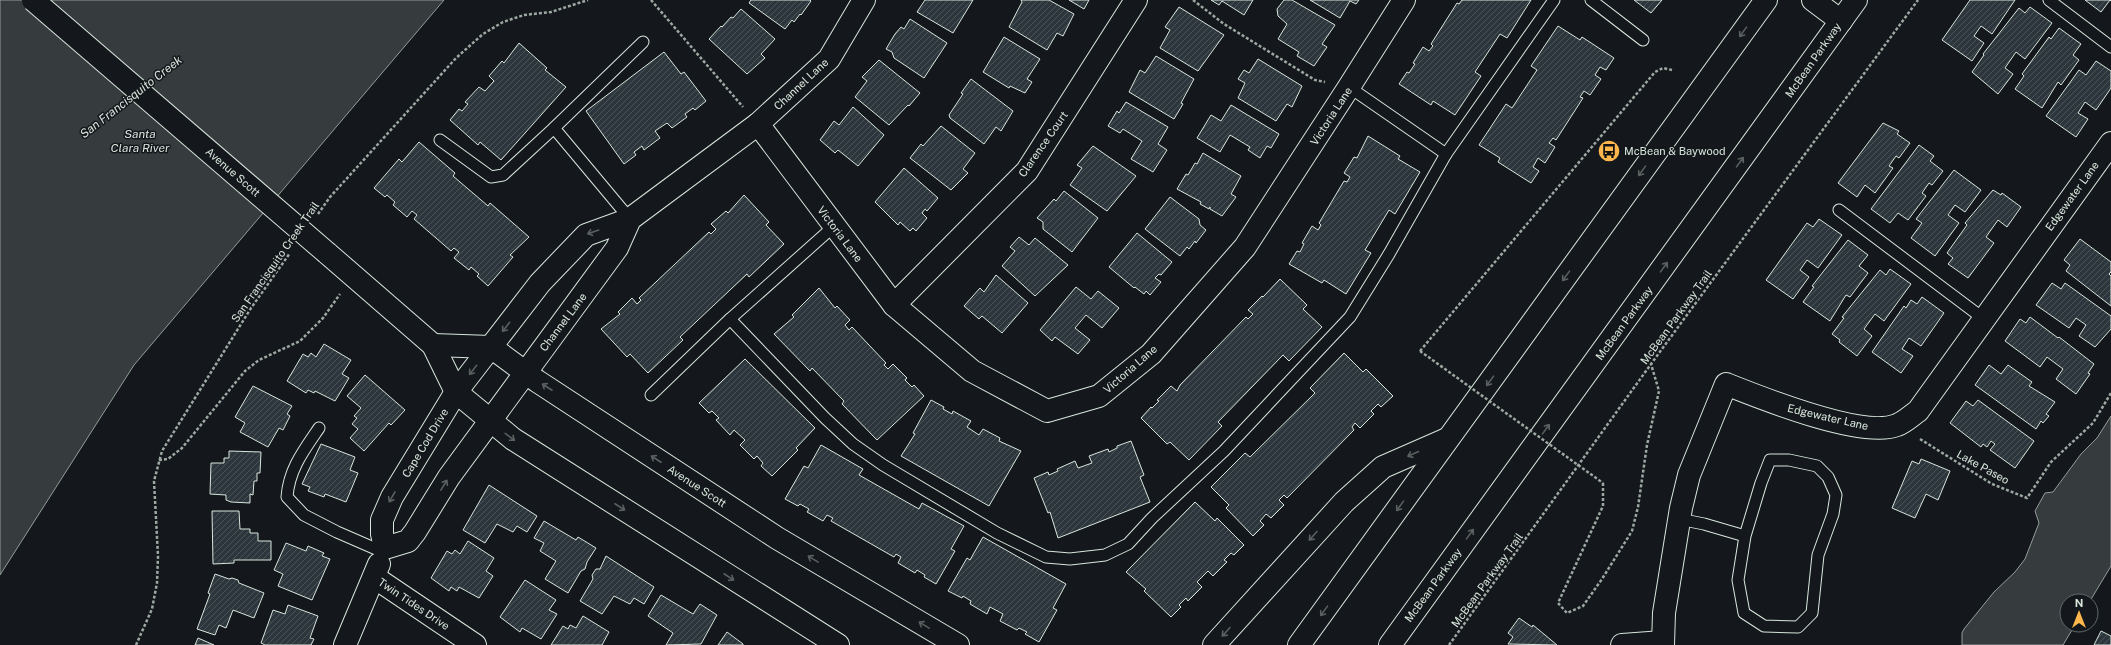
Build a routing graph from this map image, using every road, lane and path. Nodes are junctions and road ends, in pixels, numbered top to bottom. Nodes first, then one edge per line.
1 (33, 0) edge
2 (588, 0) edge
3 (651, 0) edge
4 (864, 0) edge
5 (1136, 0) edge
6 (1193, 0) edge
7 (1404, 0) edge
8 (1554, 0) edge
9 (1591, 0) edge
10 (1766, 0) edge
11 (1814, 0) edge
12 (1856, 0) edge
13 (1918, 0) edge
14 (2049, 0) edge
15 (1841, 21) junction
16 (1644, 40) dead end
17 (643, 42) dead end
18 (2111, 47) edge
19 (1672, 70) dead end
20 (1350, 87) junction
21 (758, 124) junction
22 (554, 128) junction
23 (440, 140) dead end
24 (2111, 143) edge
25 (1446, 154) junction
26 (1839, 210) dead end
27 (316, 217) dead end
28 (630, 219) junction
29 (833, 227) junction
30 (293, 250) dead end
31 (352, 276) junction
32 (894, 305) junction
33 (1984, 318) junction
34 (730, 319) junction
35 (434, 345) junction
36 (491, 347) junction
37 (1651, 364) junction
38 (526, 372) junction
39 (456, 392) junction
40 (2111, 393) edge
41 (651, 395) dead end
42 (491, 421) junction
43 (1903, 421) junction
44 (319, 428) dead end
45 (1448, 438) junction
46 (159, 460) junction
47 (1679, 519) junction
48 (1745, 536) junction
49 (384, 550) junction
50 (374, 577) junction
51 (1663, 644) edge
52 (136, 645) edge
53 (345, 645) edge
54 (475, 645) edge
55 (838, 645) edge
56 (958, 645) edge
57 (1214, 645) edge
58 (1299, 645) edge
59 (1390, 645) edge
60 (1449, 645) edge
61 (1622, 645) edge

1 - 31 street, Avenue Scott, bridge
2 - 27 path, San Francisquito Creek Trail
3 - 21 path
4 - 21 street, Channel Lane
5 - 32 street, Clarence Court
6 - 20 path
7 - 20 street, Victoria Lane
8 - 25 lane
9 - 16 lane
10 -> 45 street
11 - 15 street
12 - 15 street, McBean Parkway
13 - 37 path, McBean Parkway Trail
14 - 18 lane
59 -> 15 street, McBean Parkway
17 - 22 lane
19 - 37 path, bridge
20 - 25 lane
20 - 32 street, Victoria Lane
21 - 28 street, Channel Lane
21 - 29 street, Victoria Lane
22 - 23 lane
22 - 28 lane
24 - 33 street, Edgewater Lane
25 - 34 lane
26 - 33 lane
28 -> 36 street, Cape Cod Drive
28 - 38 street, Channel Lane
29 - 32 street, Victoria Lane
29 - 34 lane
30 - 46 path, San Francisquito Creek Trail
31 - 35 street, Avenue Scott
31 - 46 path
33 - 43 street, Edgewater Lane
34 - 41 lane
35 - 36 street
35 - 39 street, Avenue Scott
36 - 38 street, Avenue Scott
36 -> 39 street, Cape Cod Drive
37 - 60 path, McBean Parkway Trail
38 - 42 street, Channel Lane
56 -> 38 street, Avenue Scott
39 - 42 street, Avenue Scott
39 -> 49 street, Cape Cod Drive
40 - 43 path, Lake Paseo
49 -> 42 street
42 -> 55 street, Avenue Scott
43 - 47 street, Edgewater Lane
44 - 49 lane
45 -> 57 street
45 -> 58 street
46 - 52 path, San Francisquito Creek Trail
47 - 48 lane
47 - 51 street, Edgewater Lane
48 - 48 lane
49 - 50 street, Cape Cod Drive
50 - 53 street, Cape Cod Drive
50 - 54 street, Twin Tides Drive
51 - 61 street

